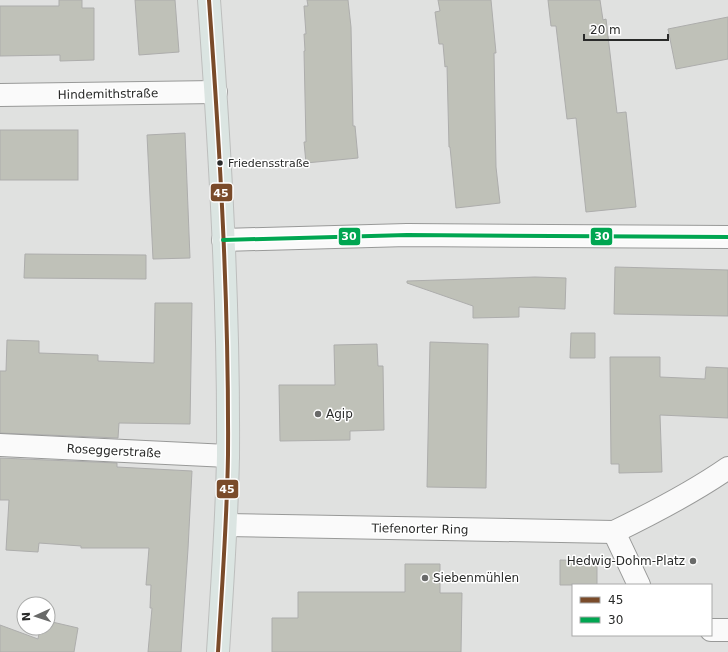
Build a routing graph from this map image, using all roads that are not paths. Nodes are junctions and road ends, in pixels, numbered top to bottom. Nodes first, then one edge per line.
1 (209, 0) edge
2 (216, 92) junction
3 (0, 95) edge
4 (728, 237) edge
5 (224, 240) junction
6 (0, 445) edge
7 (228, 456) junction
8 (728, 468) edge
9 (226, 525) junction
10 (614, 532) junction
11 (640, 584) edge
12 (712, 630) edge
13 (728, 630) edge
14 (218, 652) edge

1 - 2 main road
2 - 3 street, Hindemithstraße
2 - 5 main road
4 - 5 street
5 - 7 main road
6 - 7 street, Roseggerstraße
7 - 9 main road
8 - 10 street, Tiefenorter Ring
9 - 10 street, Tiefenorter Ring
9 - 14 main road
10 - 11 street
12 - 13 street

